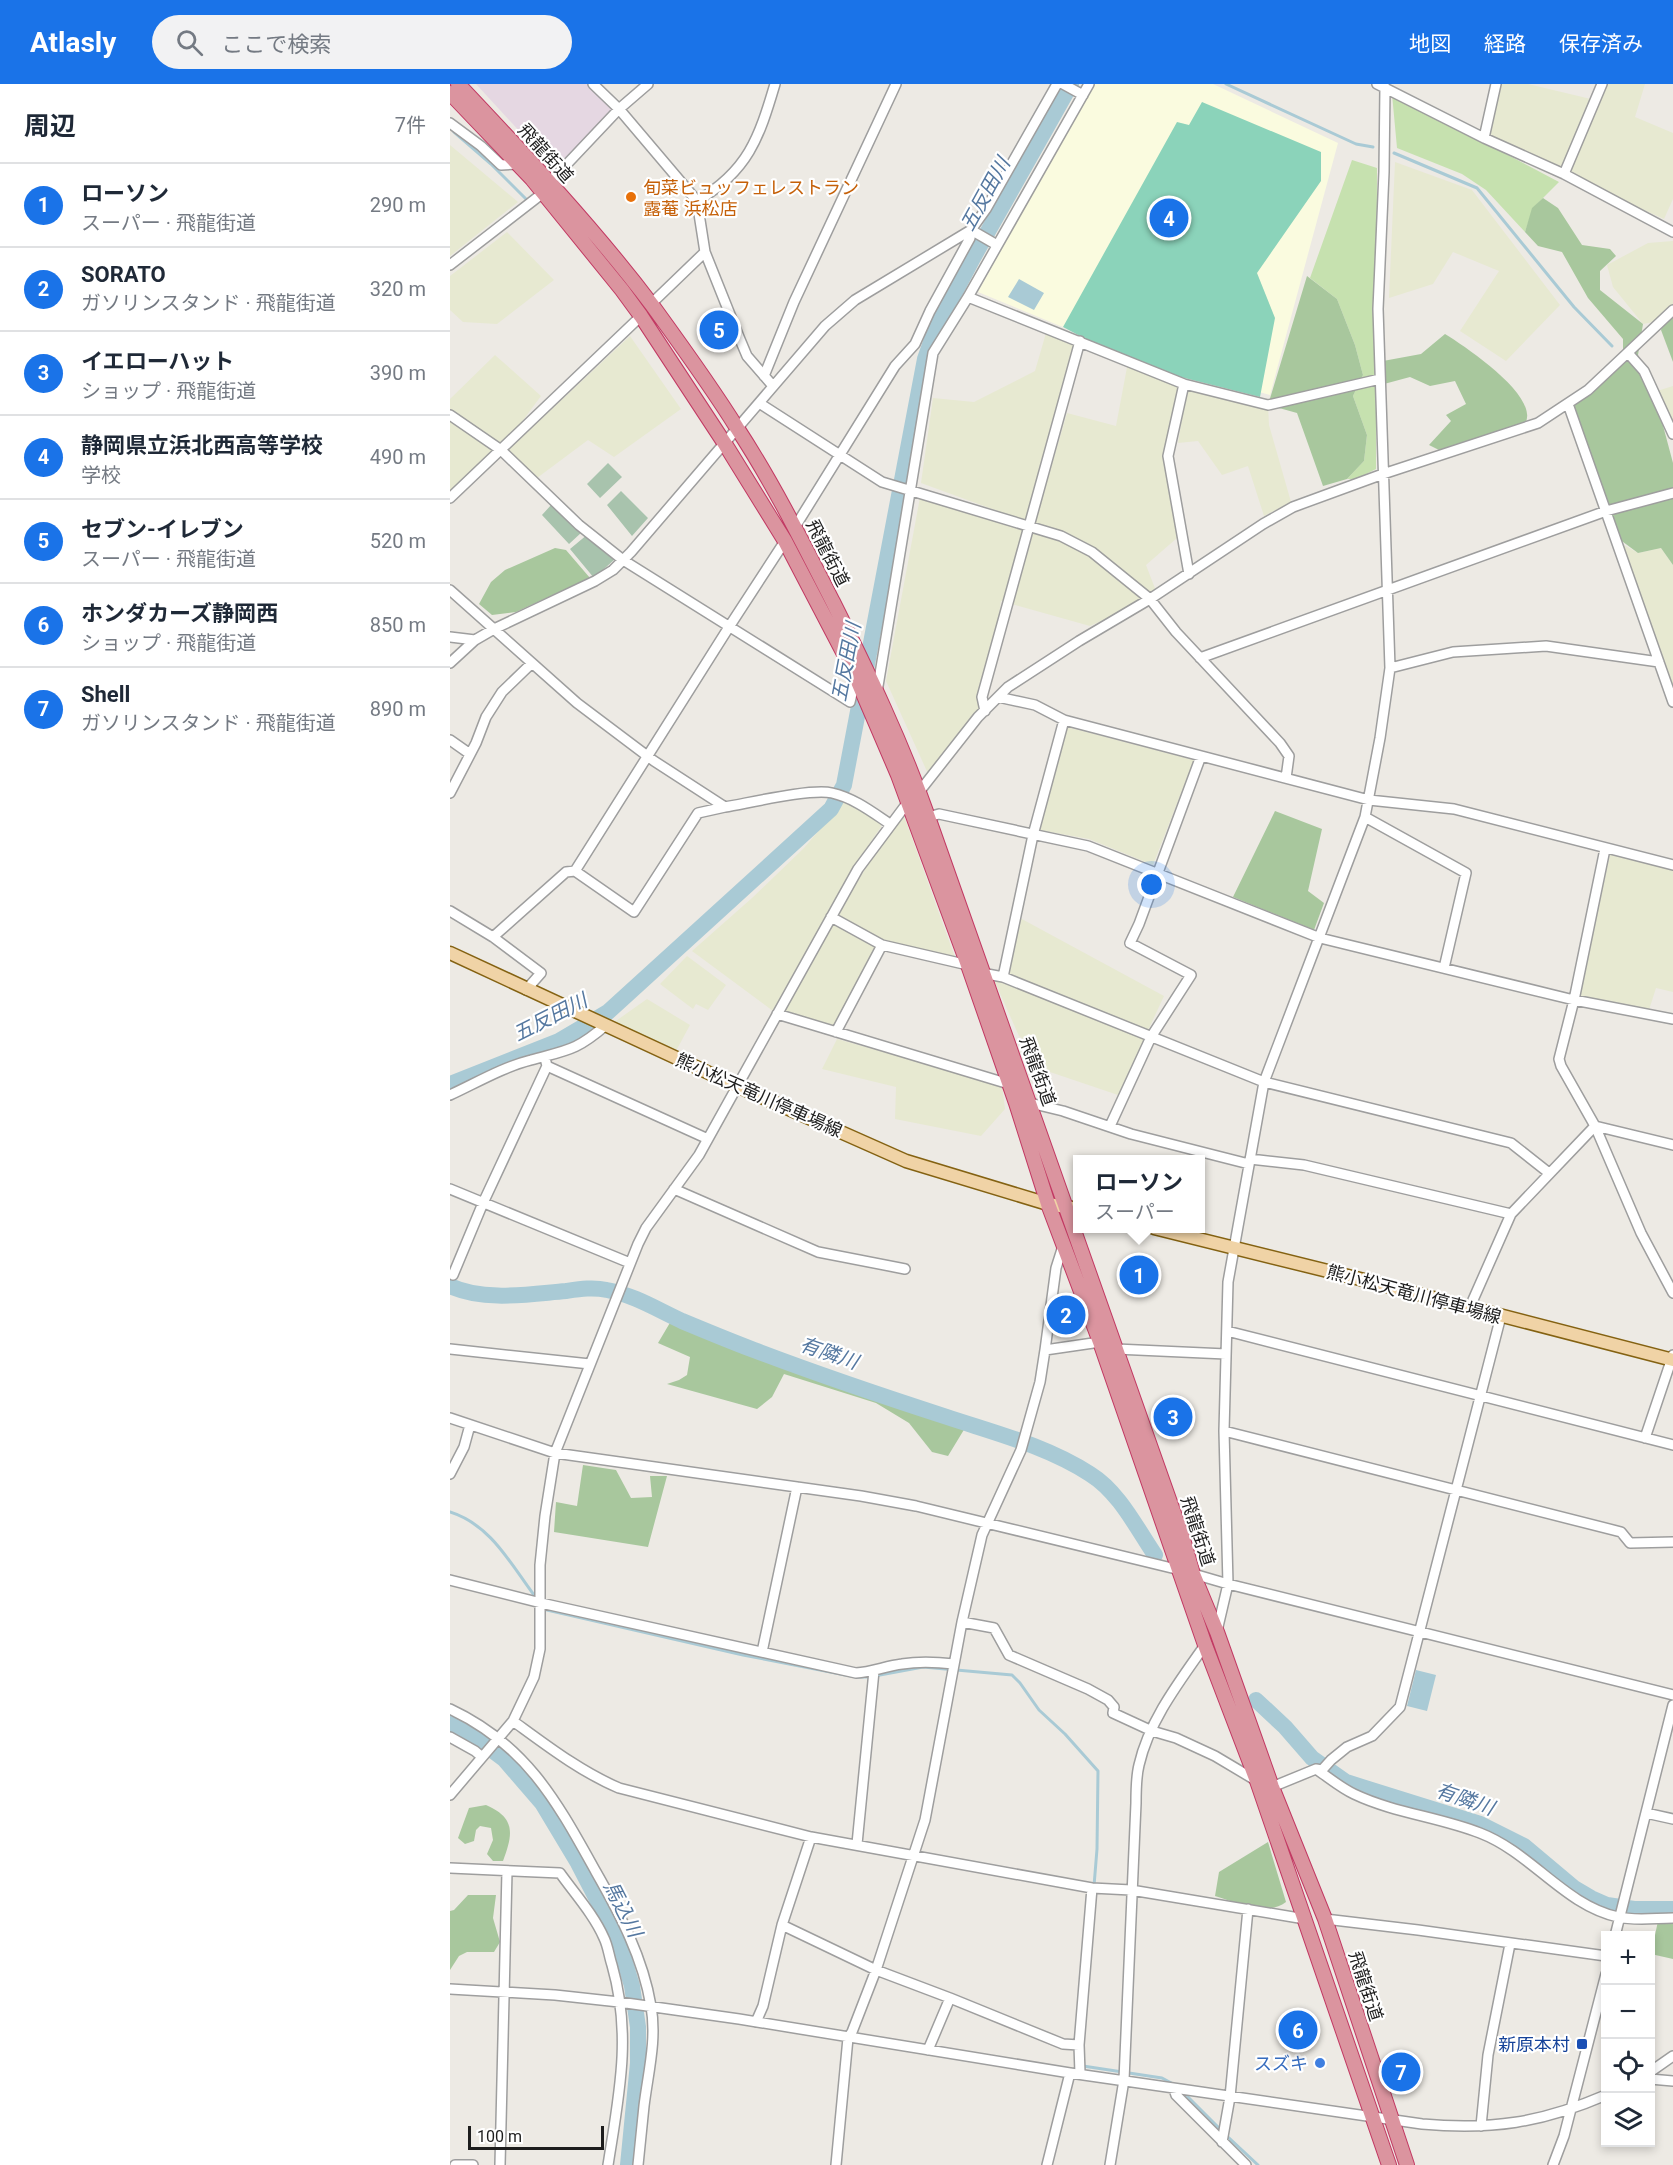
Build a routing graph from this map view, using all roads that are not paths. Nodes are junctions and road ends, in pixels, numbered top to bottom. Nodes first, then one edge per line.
1 (458, 84) edge
2 (593, 84) edge
3 (648, 84) edge
4 (775, 84) edge
5 (897, 84) edge
6 (1057, 84) edge
7 (1063, 84) edge
8 (1089, 84) edge
9 (1496, 84) edge
10 (1602, 84) edge
11 (1381, 86) edge
12 (450, 93) edge
13 (1079, 93) junction
14 (619, 109) junction
15 (450, 123) edge
16 (1484, 138) junction
17 (517, 164) junction
18 (1564, 174) junction
19 (546, 188) junction
20 (697, 201) junction
21 (1673, 231) edge
22 (973, 232) junction
23 (994, 243) junction
24 (705, 252) junction
25 (450, 265) edge
26 (968, 297) junction
27 (651, 304) junction
28 (1673, 310) edge
29 (640, 316) junction
30 (1080, 341) junction
31 (1628, 353) junction
32 (764, 376) junction
33 (1380, 379) junction
34 (1184, 384) junction
35 (773, 386) junction
36 (759, 403) junction
37 (1568, 404) junction
38 (450, 415) edge
39 (738, 428) junction
40 (1673, 434) edge
41 (725, 444) junction
42 (501, 450) junction
43 (839, 454) junction
44 (1383, 474) junction
45 (909, 489) junction
46 (1673, 493) edge
47 (450, 498) edge
48 (1606, 511) junction
49 (795, 527) junction
50 (1029, 528) junction
51 (785, 542) junction
52 (623, 560) junction
53 (1189, 574) junction
54 (450, 590) edge
55 (1388, 591) junction
56 (1150, 599) junction
57 (729, 627) junction
58 (494, 629) junction
59 (450, 636) edge
60 (476, 640) junction
61 (1200, 658) junction
62 (1659, 662) junction
63 (450, 663) edge
64 (532, 663) junction
65 (1390, 668) junction
66 (856, 677) junction
67 (876, 690) junction
68 (998, 698) junction
69 (1673, 702) edge
70 (984, 711) junction
71 (1064, 720) junction
72 (450, 740) edge
73 (470, 754) junction
74 (647, 756) junction
75 (1201, 756) junction
76 (1286, 778) junction
77 (919, 792) junction
78 (450, 793) edge
79 (1369, 800) junction
80 (908, 802) junction
81 (725, 807) junction
82 (928, 817) junction
83 (1365, 817) junction
84 (890, 824) junction
85 (1033, 835) junction
86 (1605, 849) junction
87 (1673, 865) edge
88 (575, 871) junction
89 (1157, 873) junction
90 (450, 911) edge
91 (831, 917) junction
92 (493, 937) junction
93 (1320, 938) junction
94 (882, 945) junction
95 (450, 953) edge
96 (968, 965) junction
97 (1444, 968) junction
98 (982, 972) junction
99 (1003, 977) junction
100 (526, 990) junction
101 (1574, 1000) junction
102 (777, 1014) junction
103 (1673, 1018) edge
104 (604, 1024) junction
105 (836, 1032) junction
106 (1151, 1037) junction
107 (546, 1062) junction
108 (1264, 1082) junction
109 (1009, 1084) junction
110 (737, 1086) junction
111 (450, 1095) edge
112 (1030, 1103) junction
113 (1110, 1126) junction
114 (1594, 1126) junction
115 (708, 1139) junction
116 (1673, 1145) edge
117 (1249, 1161) junction
118 (1549, 1173) junction
119 (450, 1189) edge
120 (674, 1189) junction
121 (483, 1203) junction
122 (1048, 1204) junction
123 (1071, 1207) edge
124 (1511, 1214) junction
125 (1079, 1233) edge
126 (1173, 1233) edge
127 (1063, 1246) junction
128 (1234, 1249) junction
129 (630, 1263) junction
130 (905, 1269) dead end
131 (453, 1275) dead end
132 (1673, 1293) edge
133 (1469, 1309) junction
134 (1501, 1316) junction
135 (1227, 1331) junction
136 (1100, 1342) junction
137 (450, 1349) edge
138 (1116, 1349) junction
139 (1045, 1350) junction
140 (1227, 1354) junction
141 (1672, 1358) edge
142 (590, 1364) junction
143 (1481, 1396) junction
144 (450, 1418) edge
145 (470, 1425) junction
146 (1224, 1431) junction
147 (1645, 1438) junction
148 (1673, 1445) edge
149 (555, 1453) junction
150 (450, 1474) edge
151 (797, 1487) junction
152 (1456, 1490) junction
153 (988, 1523) junction
154 (1673, 1542) edge
155 (1186, 1572) junction
156 (450, 1580) edge
157 (1228, 1584) junction
158 (541, 1603) junction
159 (962, 1622) junction
160 (1420, 1631) junction
161 (1217, 1632) junction
162 (1205, 1646) junction
163 (762, 1652) junction
164 (954, 1664) junction
165 (874, 1671) junction
166 (1673, 1695) edge
167 (1673, 1705) edge
168 (450, 1709) edge
169 (513, 1721) junction
170 (1152, 1731) junction
171 (450, 1737) edge
172 (497, 1740) junction
173 (482, 1757) junction
174 (1319, 1770) junction
175 (1257, 1781) junction
176 (1272, 1787) junction
177 (450, 1795) edge
178 (1647, 1813) junction
179 (1673, 1819) edge
180 (812, 1837) junction
181 (857, 1844) junction
182 (915, 1854) junction
183 (450, 1868) edge
184 (507, 1871) junction
185 (1092, 1888) junction
186 (1131, 1890) junction
187 (1248, 1909) junction
188 (1620, 1916) junction
189 (1673, 1918) edge
190 (1305, 1919) junction
191 (1325, 1919) junction
192 (782, 1925) junction
193 (1616, 1931) edge
194 (1510, 1944) junction
195 (1601, 1955) edge
196 (876, 1970) junction
197 (1602, 1985) edge
198 (450, 1989) edge
199 (505, 1992) junction
200 (950, 1998) junction
201 (621, 2002) junction
202 (649, 2007) junction
203 (756, 2022) junction
204 (848, 2038) junction
205 (1079, 2045) junction
206 (928, 2050) junction
207 (1673, 2056) edge
208 (1655, 2069) edge
209 (1075, 2073) junction
210 (1655, 2079) edge
211 (1124, 2080) junction
212 (1673, 2080) edge
213 (1173, 2089) junction
214 (1230, 2097) junction
215 (1601, 2097) edge
216 (1571, 2109) junction
217 (1372, 2117) junction
218 (1391, 2120) junction
219 (1481, 2126) junction
220 (1222, 2142) junction
221 (455, 2165) edge
222 (473, 2165) edge
223 (500, 2165) edge
224 (608, 2165) edge
225 (638, 2165) edge
226 (836, 2165) edge
227 (1047, 2165) edge
228 (1110, 2165) edge
229 (1246, 2165) edge
230 (1389, 2165) edge
231 (1407, 2165) edge
232 (1553, 2165) edge

1 - 19 highway, 飛龍街道
2 - 14 street
3 - 14 street
4 - 20 street
5 - 32 street
6 - 22 street
7 - 13 street
8 - 13 street
9 - 16 street
10 - 18 street
11 - 16 street
11 - 33 street
12 - 17 highway, 飛龍街道
13 - 23 street
14 - 19 street
14 - 20 street
15 - 17 street
16 - 18 street
17 - 19 highway, 飛龍街道
18 - 21 street
19 - 25 street
19 - 27 highway, 飛龍街道
19 - 29 highway, 飛龍街道
20 - 24 street
22 - 23 street
22 - 35 street
22 - 43 street
23 - 26 street
24 - 27 street
24 - 32 street
26 - 30 street
26 - 45 street
27 - 39 highway, 飛龍街道
28 - 31 street
29 - 41 highway, 飛龍街道
29 - 42 street
30 - 34 street
30 - 50 street
31 - 37 street
31 - 40 street
32 - 35 street
33 - 34 street
33 - 44 street
34 - 53 street
35 - 36 street
36 - 39 street
36 - 43 street
37 - 44 street
37 - 48 street
38 - 42 street
39 - 41 street
39 - 49 highway, 飛龍街道
41 - 51 highway, 飛龍街道
41 - 52 street
42 - 47 street
42 - 52 street
43 - 45 street
43 - 49 street
44 - 53 street
44 - 55 street
45 - 50 street
45 - 67 street
46 - 48 street
48 - 55 street
48 - 62 street
49 - 67 highway, 飛龍街道
50 - 56 street
50 - 70 street
51 - 57 street
51 - 66 highway, 飛龍街道
52 - 57 street
52 - 58 street
53 - 56 street
54 - 58 street
55 - 61 street
55 - 65 street
56 - 61 street
56 - 68 street
57 - 66 street
57 - 74 street
58 - 60 street
58 - 64 street
59 - 60 street
60 - 63 street
61 - 76 street
62 - 65 street
62 - 69 street
64 - 73 street
64 - 74 street
65 - 79 street
66 - 80 highway, 飛龍街道
67 - 77 highway, 飛龍街道
68 - 70 street
68 - 71 street
70 - 77 street
71 - 75 street
71 - 85 street
72 - 73 street
73 - 78 street
74 - 81 street
74 - 88 street
75 - 76 street
75 - 89 street
76 - 79 street
77 - 80 street
77 - 82 highway, 飛龍街道
79 - 83 street
79 - 86 street
80 - 84 street
80 - 96 highway, 飛龍街道
81 - 84 street
81 - 88 street
82 - 85 street
82 - 98 highway, 飛龍街道
83 - 93 street
83 - 97 street
84 - 91 street
85 - 89 street
85 - 99 street
86 - 87 street
86 - 101 street
88 - 92 street
89 - 93 street
89 - 106 street
90 - 92 street
91 - 94 street
91 - 102 street
92 - 100 street
93 - 97 street
93 - 108 street
94 - 96 street
94 - 105 street
95 - 100 main road, 熊小松天竜川停車場線
96 - 109 highway, 飛龍街道
97 - 101 street
98 - 99 street
98 - 112 highway, 飛龍街道
99 - 106 street
100 - 104 main road, 熊小松天竜川停車場線
101 - 103 street
101 - 114 street
102 - 105 street
102 - 110 street
104 - 107 street
104 - 110 main road, 熊小松天竜川停車場線
105 - 109 street
106 - 108 street
106 - 113 street
107 - 111 street
107 - 115 street
107 - 121 street
108 - 117 street
108 - 118 street
109 - 122 highway, 飛龍街道
110 - 115 street
110 - 122 main road, 熊小松天竜川停車場線
112 - 113 street
112 - 123 highway, 飛龍街道
113 - 117 street
114 - 116 street
114 - 118 street
114 - 132 street
115 - 120 street
117 - 124 street
117 - 128 street
118 - 124 street
119 - 121 street
120 - 129 street
120 - 130 street
121 - 129 street
121 - 131 street
122 - 123 main road, 熊小松天竜川停車場線
122 - 127 highway, 飛龍街道
124 - 133 street
125 - 138 highway, 飛龍街道
126 - 128 main road, 熊小松天竜川停車場線
127 - 136 highway, 飛龍街道
127 - 139 street
128 - 133 main road, 熊小松天竜川停車場線
128 - 135 street
129 - 142 street
133 - 134 main road, 熊小松天竜川停車場線
134 - 141 main road, 熊小松天竜川停車場線
134 - 143 street
135 - 140 street
135 - 143 street
136 - 139 street
136 - 155 highway, 飛龍街道
137 - 142 street
138 - 140 street
138 - 155 highway, 飛龍街道
139 - 153 street
140 - 146 street
141 - 147 street
142 - 149 street
143 - 147 street
143 - 152 street
144 - 145 street
145 - 149 street
145 - 150 street
146 - 152 street
146 - 157 street
147 - 148 street
149 - 151 street
149 - 158 street
151 - 153 street
151 - 163 street
152 - 154 street
152 - 160 street
153 - 155 street
153 - 159 street
155 - 157 street
155 - 161 highway, 飛龍街道
155 - 162 highway, 飛龍街道
156 - 158 street
157 - 160 street
157 - 161 street
158 - 163 street
158 - 169 street
159 - 164 street
159 - 170 street
160 - 166 street
160 - 174 street
161 - 176 highway, 飛龍街道
162 - 170 street
162 - 175 highway, 飛龍街道
163 - 165 street
164 - 165 street
164 - 182 street
165 - 181 street
167 - 178 street
168 - 172 street
169 - 172 street
169 - 180 street
170 - 175 street
170 - 186 street
171 - 173 street
172 - 173 street
172 - 202 street
173 - 177 street
174 - 176 street
174 - 188 street
175 - 190 highway, 飛龍街道
176 - 191 highway, 飛龍街道
178 - 179 street
178 - 188 street
180 - 181 street
180 - 192 street
181 - 182 street
182 - 185 street
182 - 196 street
183 - 184 street
184 - 199 street
184 - 201 street
185 - 186 street
185 - 205 street
186 - 187 street
186 - 211 street
187 - 190 street
187 - 214 street
188 - 189 street
188 - 193 street
190 - 217 highway, 飛龍街道
191 - 194 street
191 - 218 highway, 飛龍街道
192 - 196 street
192 - 203 street
194 - 195 street
194 - 219 street
196 - 200 street
196 - 204 street
197 - 216 street
198 - 199 street
199 - 201 street
199 - 223 street
200 - 205 street
200 - 206 street
201 - 202 street
201 - 224 street
202 - 203 street
202 - 225 street
203 - 204 street
204 - 206 street
204 - 226 street
205 - 209 street
206 - 209 street
207 - 208 street
209 - 211 street
209 - 227 street
210 - 212 street
211 - 213 street
211 - 228 street
213 - 214 street
213 - 220 street
214 - 217 street
214 - 220 street
215 - 216 street
216 - 219 street
216 - 232 street
217 - 218 street
217 - 230 highway, 飛龍街道
218 - 219 street
218 - 231 highway, 飛龍街道
220 - 229 street
221 - 222 street

